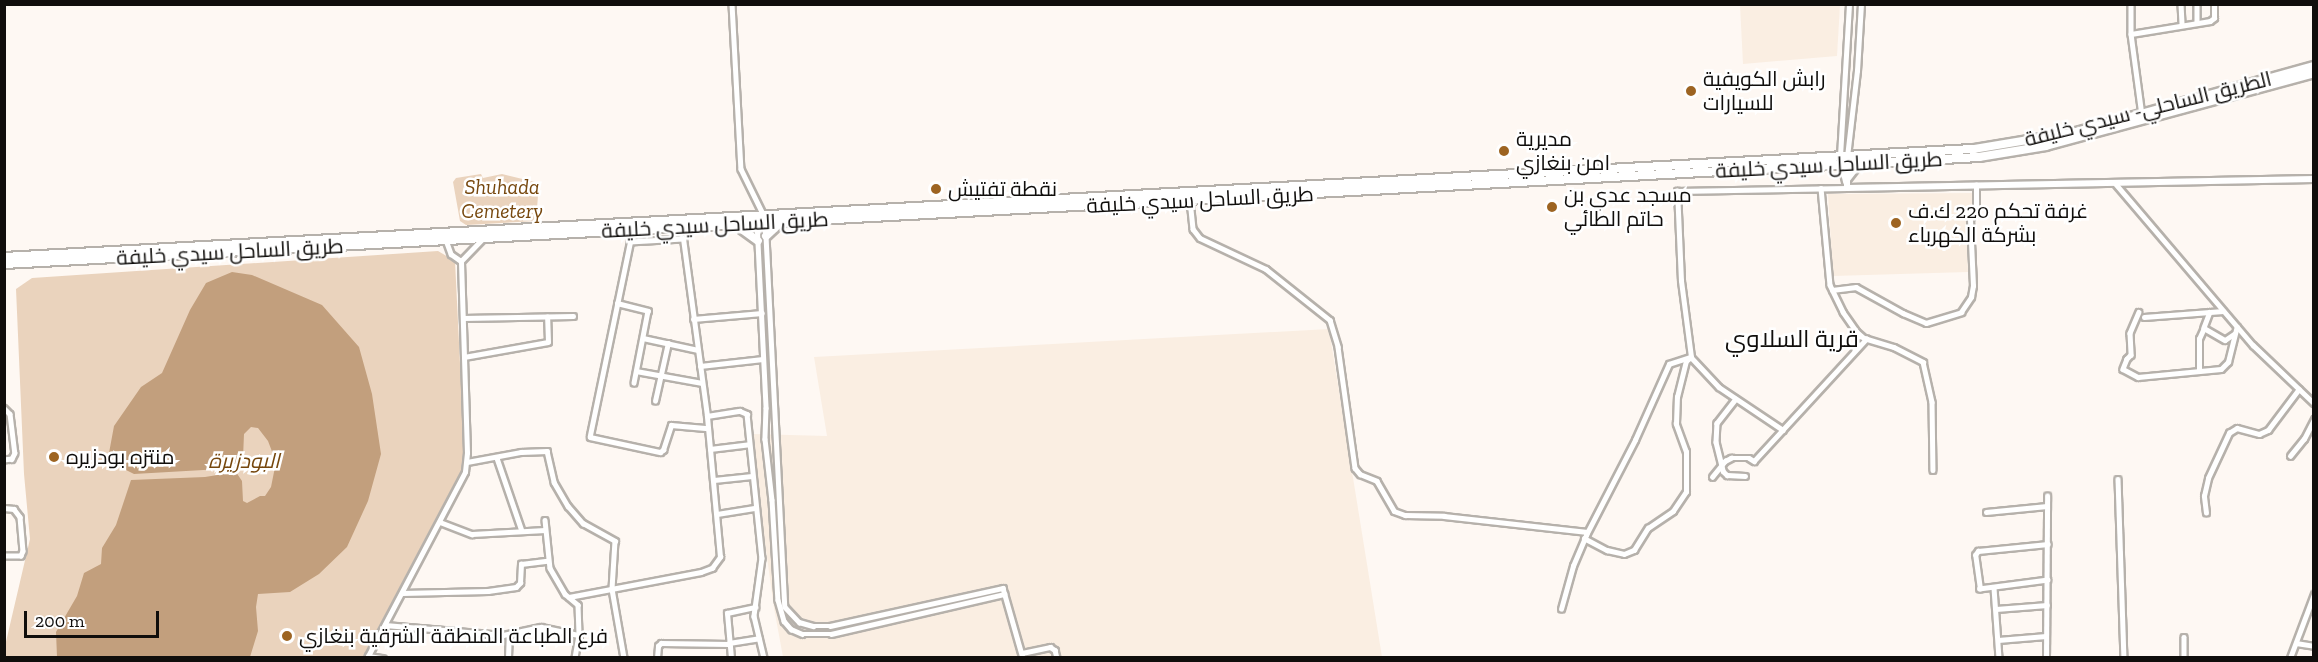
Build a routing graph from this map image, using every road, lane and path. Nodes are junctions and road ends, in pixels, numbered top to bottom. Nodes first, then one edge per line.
1 (732, 4) edge
2 (1849, 4) edge
3 (1861, 4) edge
4 (2131, 4) edge
5 (2181, 4) edge
6 (2197, 4) edge
7 (2214, 4) edge
8 (2197, 22) junction
9 (2182, 24) junction
10 (2131, 34) junction
11 (2313, 66) edge
12 (2313, 73) edge
13 (2142, 115) junction
14 (1842, 161) junction
15 (1858, 164) junction
16 (2313, 179) edge
17 (1846, 181) junction
18 (2115, 183) junction
19 (1976, 185) junction
20 (1821, 188) junction
21 (1190, 200) junction
22 (760, 212) junction
23 (780, 222) junction
24 (761, 224) junction
25 (735, 225) junction
26 (682, 228) junction
27 (633, 230) junction
28 (766, 236) junction
29 (484, 238) junction
30 (683, 239) junction
31 (446, 240) junction
32 (758, 241) junction
33 (630, 242) junction
34 (4, 256) edge
35 (461, 261) junction
36 (4, 264) edge
37 (1832, 290) junction
38 (617, 303) junction
39 (2223, 311) junction
40 (2139, 312) dead end
41 (2210, 312) junction
42 (762, 313) junction
43 (573, 316) dead end
44 (547, 317) junction
45 (2144, 317) dead end
46 (463, 318) junction
47 (693, 319) junction
48 (2237, 327) junction
49 (2204, 328) junction
50 (2235, 334) junction
51 (644, 338) junction
52 (1866, 339) junction
53 (668, 344) junction
54 (698, 351) junction
55 (464, 357) junction
56 (1691, 357) junction
57 (763, 359) junction
58 (700, 366) junction
59 (2199, 370) junction
60 (636, 371) junction
61 (661, 375) junction
62 (634, 383) dead end
63 (702, 383) junction
64 (2299, 389) junction
65 (1736, 399) junction
66 (655, 401) dead end
67 (2313, 403) edge
68 (4, 408) edge
69 (707, 416) junction
70 (766, 419) junction
71 (2313, 419) edge
72 (774, 420) junction
73 (708, 428) junction
74 (1783, 430) junction
75 (749, 444) junction
76 (710, 449) junction
77 (2290, 456) dead end
78 (497, 458) junction
79 (4, 460) edge
80 (467, 462) junction
81 (1722, 465) junction
82 (776, 469) junction
83 (769, 470) junction
84 (1933, 470) dead end
85 (752, 476) junction
86 (1745, 476) dead end
87 (1712, 477) dead end
88 (2118, 479) dead end
89 (714, 480) junction
90 (2048, 496) dead end
91 (2047, 506) junction
92 (4, 508) edge
93 (756, 508) junction
94 (1986, 512) dead end
95 (2206, 513) dead end
96 (717, 514) junction
97 (545, 520) dead end
98 (440, 522) junction
99 (544, 530) junction
100 (522, 531) junction
101 (1587, 532) junction
102 (1584, 538) junction
103 (2048, 544) junction
104 (4, 556) edge
105 (548, 561) junction
106 (2048, 580) junction
107 (1994, 588) junction
108 (612, 589) junction
109 (402, 593) junction
110 (1004, 594) junction
111 (2313, 594) edge
112 (569, 597) junction
113 (2047, 605) junction
114 (755, 607) junction
115 (1561, 609) dead end
116 (1995, 609) junction
117 (385, 625) junction
118 (830, 626) junction
119 (831, 634) junction
120 (509, 635) junction
121 (579, 635) junction
122 (2046, 636) junction
123 (2184, 637) dead end
124 (759, 638) junction
125 (1998, 640) junction
126 (2296, 643) junction
127 (729, 644) junction
128 (2313, 646) edge
129 (1023, 655) edge
130 (368, 657) edge
131 (383, 657) edge
132 (508, 657) edge
133 (575, 657) edge
134 (624, 657) edge
135 (657, 657) edge
136 (730, 657) edge
137 (764, 657) edge
138 (1058, 657) edge
139 (1999, 657) edge
140 (2046, 657) edge
141 (2124, 657) edge
142 (2184, 657) edge
143 (2290, 657) edge

1 - 22 street
2 - 14 street
3 - 14 street
4 - 10 street
5 - 9 street
6 - 8 street
7 - 8 street
8 - 9 street
9 - 10 street
10 - 13 street
11 - 13 highway, الطريق الساحلي- سيدي خليفة
12 - 15 highway, طريق الساحل سيدي خليفة
13 - 14 highway, الطريق الساحلي- سيدي خليفة
14 - 15 highway, طريق الساحل سيدي خليفة
14 - 17 highway
14 - 17 street
14 - 21 highway, طريق الساحل سيدي خليفة
14 - 22 highway, الطريق الساحلي- سيدي خليفة
15 - 17 highway
16 - 18 street
17 - 19 street
17 - 20 street
18 - 19 street
18 - 39 street
19 - 37 street
20 - 37 street
20 - 56 street
21 - 23 highway, طريق الساحل سيدي خليفة
21 - 101 street
22 - 24 street
22 - 34 highway, الطريق الساحلي- سيدي خليفة
23 - 24 highway, طريق الساحل سيدي خليفة
23 - 28 highway
24 - 25 highway, طريق الساحل سيدي خليفة
24 - 28 street
24 - 32 street
25 - 26 highway, طريق الساحل سيدي خليفة
25 - 32 highway
26 - 27 highway, طريق الساحل سيدي خليفة
26 - 30 street
27 - 29 highway, طريق الساحل سيدي خليفة
27 - 33 street
28 - 72 street
29 - 31 highway, طريق الساحل سيدي خليفة
29 - 35 street
30 - 33 street
30 - 47 street
31 - 35 street
31 - 36 highway, طريق الساحل سيدي خليفة
32 - 42 street
33 - 38 street
35 - 46 street
37 - 52 street
38 - 51 street
38 - 73 street
39 - 41 street
39 - 48 street
40 - 59 street
41 - 45 street
41 - 49 street
42 - 47 street
42 - 57 street
43 - 44 street
44 - 46 street
44 - 55 street
46 - 55 street
47 - 54 street
48 - 50 street
48 - 64 street
49 - 50 street
49 - 59 street
50 - 59 street
51 - 53 street
51 - 60 street
52 - 74 street
52 - 84 street
53 - 54 street
53 - 61 street
54 - 58 street
55 - 80 street
56 - 65 street
56 - 101 street
56 - 102 street
57 - 58 street
57 - 70 street
58 - 63 street
60 - 61 street
60 - 62 street
61 - 63 street
61 - 66 street
63 - 69 street
64 - 67 street
64 - 95 street
65 - 74 street
65 - 81 street
68 - 79 street
69 - 73 street
69 - 75 street
70 - 72 street
70 - 83 street
71 - 77 street
72 - 82 street
73 - 76 street
74 - 81 street
75 - 76 street
75 - 85 street
76 - 89 street
78 - 80 street
78 - 100 street
78 - 108 street
80 - 98 street
81 - 86 street
81 - 87 street
82 - 83 street
82 - 118 street
83 - 119 street
85 - 89 street
85 - 93 street
88 - 141 street
89 - 96 street
90 - 91 street
91 - 94 street
91 - 103 street
92 - 104 street
93 - 96 street
93 - 114 street
96 - 108 street
97 - 99 street
98 - 100 street
98 - 109 street
99 - 100 street
99 - 105 street
101 - 102 street
102 - 115 street
103 - 106 street
103 - 107 street
105 - 109 street
105 - 112 street
106 - 107 street
106 - 113 street
107 - 116 street
108 - 112 street
108 - 134 street
109 - 117 street
110 - 118 street
110 - 119 street
110 - 129 street
111 - 126 street
112 - 121 street
113 - 116 street
113 - 122 street
114 - 124 street
114 - 127 street
116 - 125 street
117 - 120 street
117 - 130 street
118 - 119 street
120 - 121 street
120 - 132 street
121 - 133 street
122 - 125 street
122 - 140 street
123 - 142 street
124 - 127 street
124 - 137 street
125 - 139 street
126 - 128 street
126 - 143 street
127 - 135 street
127 - 136 street
129 - 138 street
130 - 131 street

